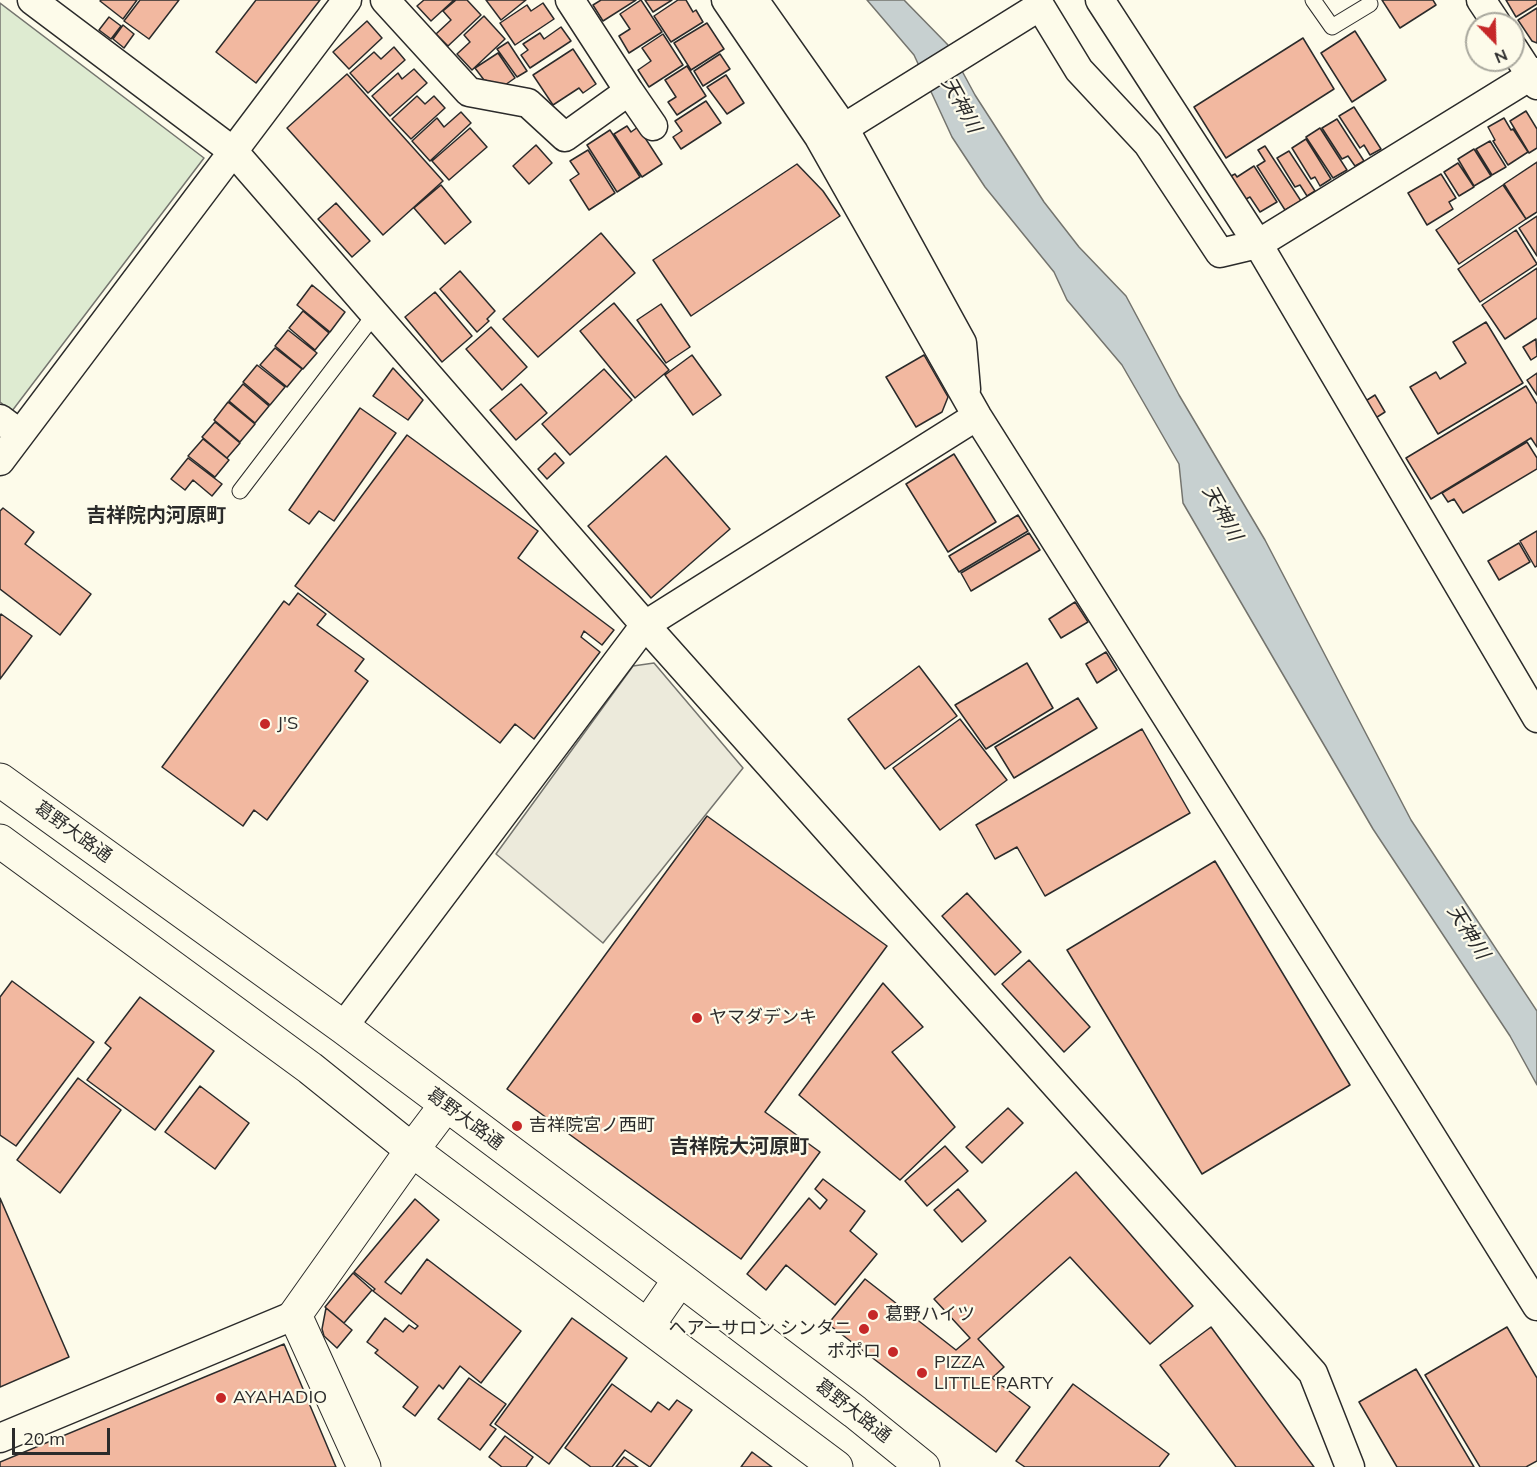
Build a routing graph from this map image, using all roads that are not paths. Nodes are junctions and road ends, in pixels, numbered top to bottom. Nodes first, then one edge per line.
1 (32, 0) edge
2 (346, 0) edge
3 (385, 0) edge
4 (570, 0) edge
5 (726, 0) edge
6 (754, 0) edge
7 (1100, 0) edge
8 (1313, 0) edge
9 (1370, 4) dead end
10 (1525, 64) edge
11 (1535, 78) edge
12 (629, 91) junction
13 (653, 126) dead end
14 (844, 128) junction
15 (234, 152) junction
16 (1258, 244) junction
17 (375, 314) junction
18 (972, 408) junction
19 (10, 427) edge
20 (0, 461) edge
21 (240, 491) dead end
22 (645, 625) junction
23 (1537, 718) edge
24 (0, 780) edge
25 (81, 839) junction
26 (0, 841) edge
27 (53, 879) junction
28 (343, 1027) junction
29 (310, 1068) junction
30 (446, 1105) junction
31 (412, 1150) junction
32 (680, 1279) junction
33 (1537, 1306) edge
34 (295, 1315) junction
35 (648, 1325) junction
36 (0, 1438) edge
37 (364, 1467) edge
38 (836, 1467) edge
39 (923, 1467) edge
40 (1350, 1467) edge

1 - 15 street
2 - 15 street
3 - 12 street
4 - 12 street
5 - 18 street
6 - 14 street
7 - 16 street
8 - 9 lane
10 - 11 street
11 - 16 street
12 - 13 street
14 - 16 street
14 - 18 street
15 - 17 street
15 - 19 street
16 - 23 street
17 - 21 lane
17 - 22 street
18 - 22 street
18 - 33 street
19 - 20 street
22 - 28 street
22 - 40 street
24 - 25 main road, 葛野大路通
25 - 27 main road
25 - 28 main road, 葛野大路通
26 - 27 main road
27 - 29 main road
28 - 29 main road
28 - 30 main road, 葛野大路通
29 - 31 main road
30 - 31 main road
30 - 32 main road, 葛野大路通
31 - 34 main road
31 - 35 main road
32 - 35 main road
32 - 39 main road, 葛野大路通
34 - 36 street
34 - 37 main road
35 - 38 main road

